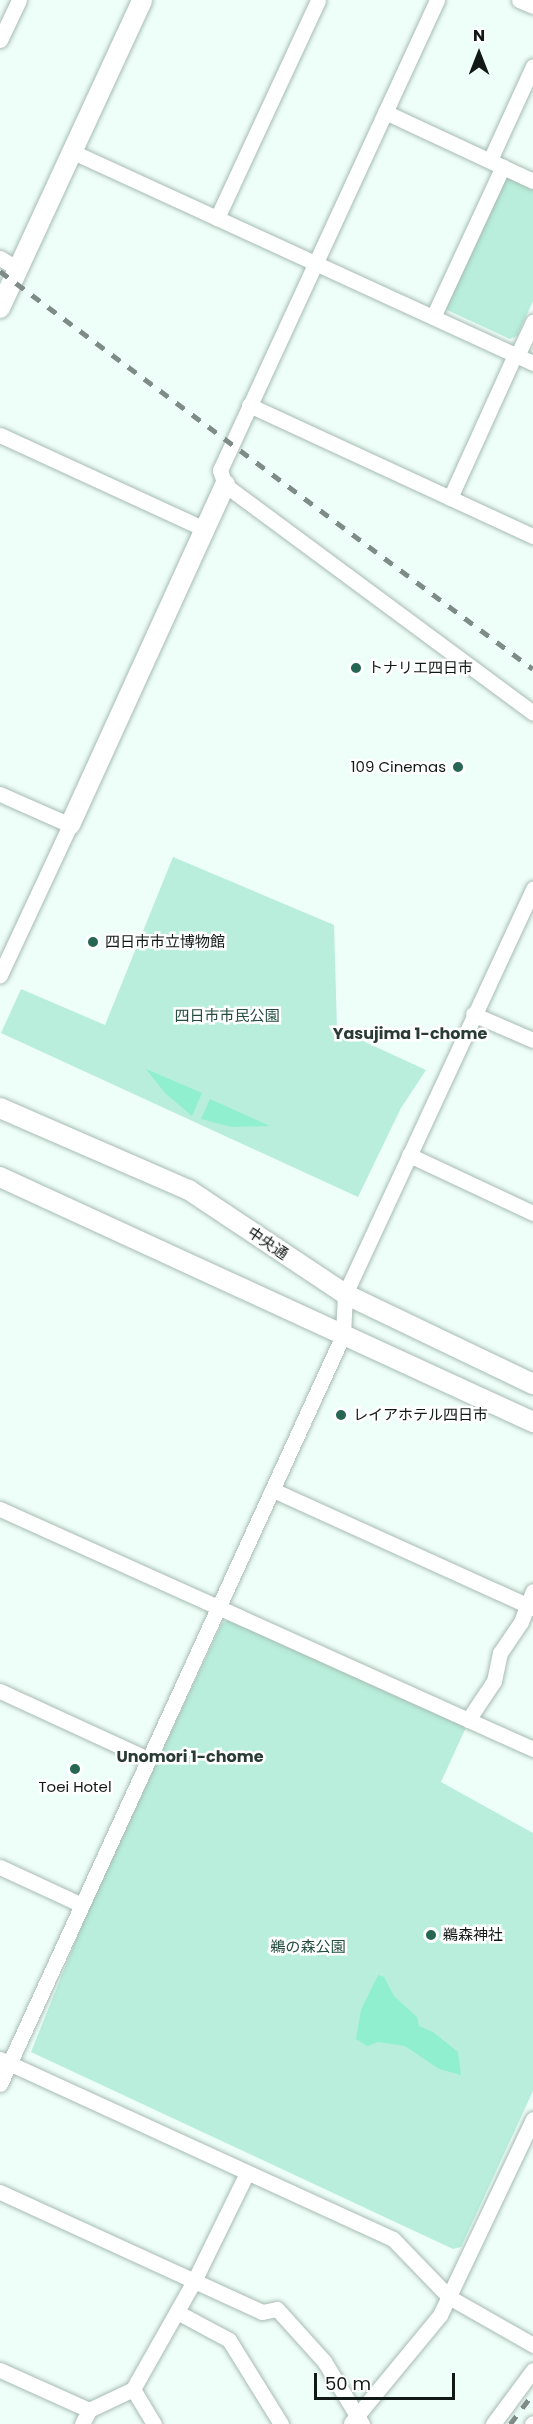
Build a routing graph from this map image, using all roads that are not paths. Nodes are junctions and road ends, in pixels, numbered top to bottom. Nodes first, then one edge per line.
1 (19, 0) edge
2 (318, 0) edge
3 (437, 0) edge
4 (519, 0) edge
5 (139, 1) edge
6 (533, 6) edge
7 (0, 40) edge
8 (533, 66) edge
9 (385, 112) junction
10 (73, 152) junction
11 (496, 163) junction
12 (533, 180) edge
13 (217, 218) junction
14 (0, 258) edge
15 (315, 262) junction
16 (18, 269) junction
17 (1, 304) edge
18 (433, 317) junction
19 (533, 321) edge
20 (516, 356) junction
21 (533, 363) edge
22 (249, 405) junction
23 (0, 435) edge
24 (225, 485) junction
25 (450, 498) junction
26 (204, 529) junction
27 (533, 536) edge
28 (533, 713) edge
29 (0, 794) edge
30 (70, 825) junction
31 (533, 889) edge
32 (0, 975) edge
33 (473, 1014) junction
34 (533, 1040) edge
35 (0, 1108) edge
36 (409, 1155) junction
37 (0, 1177) edge
38 (533, 1213) edge
39 (345, 1294) junction
40 (344, 1335) junction
41 (533, 1384) edge
42 (533, 1422) edge
43 (273, 1490) junction
44 (0, 1509) edge
45 (531, 1601) edge
46 (218, 1609) junction
47 (0, 1691) edge
48 (468, 1720) junction
49 (533, 1749) edge
50 (148, 1759) junction
51 (0, 1867) edge
52 (82, 1905) junction
53 (5, 2061) edge
54 (0, 2085) edge
55 (533, 2119) edge
56 (247, 2173) junction
57 (0, 2192) edge
58 (194, 2281) junction
59 (449, 2297) junction
60 (177, 2312) junction
61 (533, 2345) edge
62 (0, 2370) edge
63 (533, 2370) edge
64 (133, 2390) junction
65 (85, 2417) edge
66 (356, 2421) edge
67 (154, 2424) edge
68 (281, 2424) edge
69 (493, 2424) edge

1 - 7 street
2 - 13 street
3 - 9 street
4 - 6 street
5 - 10 street
8 - 11 street
9 - 11 street
9 - 15 street
10 - 13 street
10 - 16 street
11 - 12 street
11 - 18 street
13 - 15 street
14 - 16 street
15 - 18 street
15 - 22 street
16 - 17 street
18 - 20 street
19 - 20 street
20 - 21 street
20 - 25 street
22 - 24 street
22 - 25 street
23 - 26 street
24 - 26 street
24 - 28 street
25 - 27 street
26 - 30 street
29 - 30 street
30 - 32 street
31 - 33 street
33 - 34 street
33 - 36 street
35 - 39 street, 中央通
36 - 38 street
36 - 39 street
37 - 40 street
39 - 40 street
39 - 41 street, 中央通
40 - 42 street
40 - 43 street
43 - 45 street
43 - 46 street
44 - 46 street
45 - 48 street
46 - 48 street
46 - 50 street
47 - 50 street
48 - 49 street
50 - 52 street
51 - 52 street
52 - 53 street
53 - 54 street
53 - 56 street
55 - 59 street
56 - 58 street
56 - 59 street
57 - 58 street
58 - 60 street
58 - 66 street
59 - 61 street
59 - 66 street
60 - 64 street
60 - 68 street
62 - 65 street
63 - 69 street
64 - 65 street
64 - 67 street

